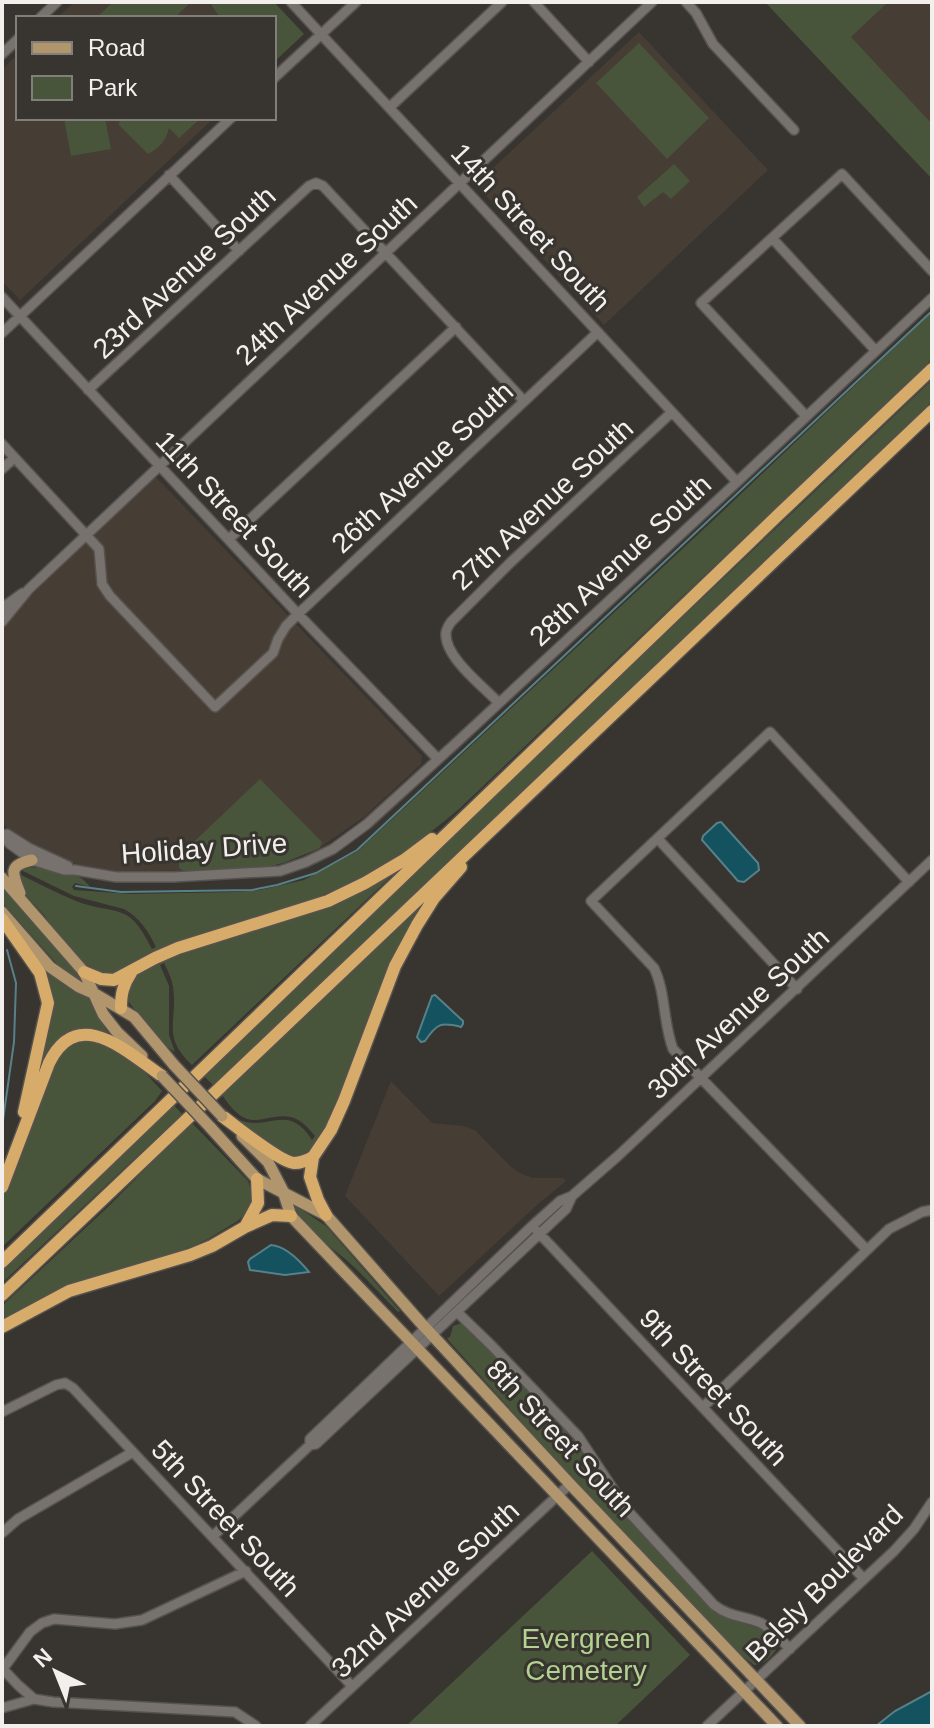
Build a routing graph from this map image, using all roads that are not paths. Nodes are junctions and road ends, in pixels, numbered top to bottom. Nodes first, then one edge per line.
1 (291, 2) edge
2 (356, 2) edge
3 (502, 2) edge
4 (534, 2) edge
5 (652, 2) edge
6 (686, 2) edge
7 (321, 35) junction
8 (589, 62) junction
9 (276, 76) edge
10 (390, 107) junction
11 (229, 120) edge
12 (794, 130) dead end
13 (169, 175) junction
14 (461, 183) junction
15 (772, 238) junction
16 (239, 251) junction
17 (385, 252) junction
18 (932, 271) edge
19 (2, 297) edge
20 (932, 298) edge
21 (20, 317) junction
22 (456, 327) junction
23 (598, 332) junction
24 (2, 333) edge
25 (875, 350) junction
26 (932, 369) edge
27 (88, 390) junction
28 (524, 401) junction
29 (932, 411) edge
30 (672, 412) junction
31 (806, 416) junction
32 (2, 444) edge
33 (14, 458) junction
34 (160, 466) junction
35 (2, 469) edge
36 (737, 482) junction
37 (88, 535) junction
38 (229, 539) junction
39 (29, 589) junction
40 (2, 608) edge
41 (298, 614) junction
42 (2, 622) edge
43 (499, 703) junction
44 (437, 758) junction
45 (516, 805) junction
46 (462, 820) junction
47 (2, 832) edge
48 (658, 839) junction
49 (333, 849) joint
50 (32, 860) junction
51 (932, 860) edge
52 (75, 870) junction
53 (2, 878) edge
54 (909, 882) junction
55 (23, 901) junction
56 (2, 912) edge
57 (2, 919) edge
58 (133, 970) junction
59 (84, 972) junction
60 (797, 989) junction
61 (95, 994) junction
62 (121, 1008) junction
63 (162, 1076) junction
64 (700, 1078) junction
65 (222, 1116) junction
66 (18, 1141) junction
67 (313, 1157) junction
68 (257, 1179) junction
69 (2, 1187) edge
70 (283, 1191) junction
71 (572, 1196) junction
72 (932, 1210) edge
73 (326, 1215) junction
74 (291, 1216) junction
75 (532, 1226) junction
76 (245, 1227) junction
77 (539, 1234) junction
78 (867, 1250) junction
79 (2, 1262) edge
80 (2, 1295) edge
81 (457, 1312) junction
82 (2, 1327) edge
83 (429, 1332) junction
84 (414, 1346) junction
85 (703, 1407) junction
86 (2, 1412) edge
87 (133, 1452) junction
88 (570, 1484) junction
89 (557, 1495) junction
90 (932, 1502) edge
91 (2, 1533) edge
92 (213, 1536) junction
93 (246, 1571) junction
94 (864, 1579) junction
95 (790, 1649) junction
96 (2, 1669) edge
97 (756, 1680) junction
98 (352, 1686) junction
99 (744, 1692) junction
100 (34, 1699) junction
101 (2, 1708) edge
102 (256, 1726) edge
103 (310, 1726) edge
104 (707, 1726) edge
105 (777, 1726) edge
106 (800, 1726) edge

1 - 7 street, 14th Street South
2 - 7 street
3 - 10 street
4 - 8 street
5 - 8 street, 24th Avenue South
6 - 12 street
7 - 9 street
7 - 10 street, 14th Street South
8 - 14 street, 24th Avenue South
10 - 14 street, 14th Street South
11 - 13 street
13 - 16 street
13 - 21 street
14 - 17 street, 24th Avenue South
14 - 23 street, 14th Street South
15 - 18 street
15 - 25 street
15 - 31 street
16 - 17 street, 23rd Avenue South
16 - 27 street, 23rd Avenue South
17 - 22 street
17 - 34 street, 24th Avenue South
19 - 21 street, 11th Street South
20 - 25 street, 28th Avenue South
21 - 24 street
21 - 27 street, 11th Street South
22 - 28 street
22 - 38 street
23 - 28 street, 26th Avenue South
23 - 30 street, 14th Street South
25 - 31 street, 28th Avenue South
26 - 46 highway
27 - 34 street, 11th Street South
28 - 41 street, 26th Avenue South
29 - 45 highway
30 - 36 street, 14th Street South
30 - 43 street, 27th Avenue South
31 - 36 street, 28th Avenue South
32 - 33 street
33 - 35 street
33 - 37 street
34 - 37 street, 24th Avenue South
34 - 38 street, 11th Street South
36 - 43 street, 28th Avenue South
37 - 39 street, 24th Avenue South
37 - 41 street, 26th Avenue South
38 - 41 street, 11th Street South
39 - 40 street, 24th Avenue South
39 - 42 street, 24th Avenue South
41 - 44 street, 11th Street South
43 - 44 street, 28th Avenue South
44 - 49 street, 28th Avenue South
45 - 67 highway
45 - 80 highway
46 - 58 highway
46 - 79 highway
47 - 50 street, Holiday Drive
47 - 52 street, Holiday Drive
48 - 54 street
48 - 60 street
48 - 64 street
49 - 52 street, Holiday Drive
50 - 52 street, Holiday Drive
50 - 55 main road
51 - 54 street, 30th Avenue South
53 - 55 main road, 8th Street South
54 - 60 street, 30th Avenue South
55 - 59 main road, 8th Street South
56 - 61 main road, 8th Street South
57 - 66 highway
58 - 59 highway
58 - 62 highway
59 - 61 main road, 8th Street South
60 - 64 street, 30th Avenue South
61 - 62 main road, 8th Street South
61 - 63 main road, 8th Street South
62 - 65 main road, 8th Street South, bridge
63 - 66 highway
63 - 68 main road, 8th Street South, bridge
64 - 71 street, 30th Avenue South
64 - 78 street
65 - 67 highway
65 - 70 main road, 8th Street South
66 - 69 highway
67 - 73 highway
68 - 70 main road, 8th Street South
68 - 76 highway
70 - 73 main road, 8th Street South
70 - 74 main road, 8th Street South
71 - 75 street, 30th Avenue South
71 - 77 street, 30th Avenue South
72 - 78 street
73 - 83 main road, 8th Street South
74 - 76 highway
74 - 84 main road, 8th Street South
75 - 77 street, 9th Street South
75 - 83 street, 30th Avenue South
76 - 82 highway
77 - 81 street, 30th Avenue South
77 - 85 street, 9th Street South
78 - 85 street
81 - 83 street, 30th Avenue South
81 - 95 street
83 - 84 street, 30th Avenue South
83 - 88 main road, 8th Street South
84 - 89 main road, 8th Street South
84 - 92 street, 30th Avenue South
85 - 94 street, 9th Street South
86 - 87 street, 5th Street South
87 - 91 street
87 - 92 street, 5th Street South
88 - 89 street, 32nd Avenue South
88 - 97 main road, 8th Street South
89 - 98 street, 32nd Avenue South
89 - 99 main road, 8th Street South
90 - 94 street, Belsly Boulevard
92 - 93 street, 5th Street South
93 - 96 street
93 - 98 street, 5th Street South
94 - 95 street, Belsly Boulevard
95 - 97 street, Belsly Boulevard
96 - 100 street
97 - 99 street, Belsly Boulevard
97 - 106 main road, 8th Street South
98 - 103 street, 32nd Avenue South
99 - 104 street, Belsly Boulevard
99 - 105 main road, 8th Street South
100 - 101 street
100 - 102 street

